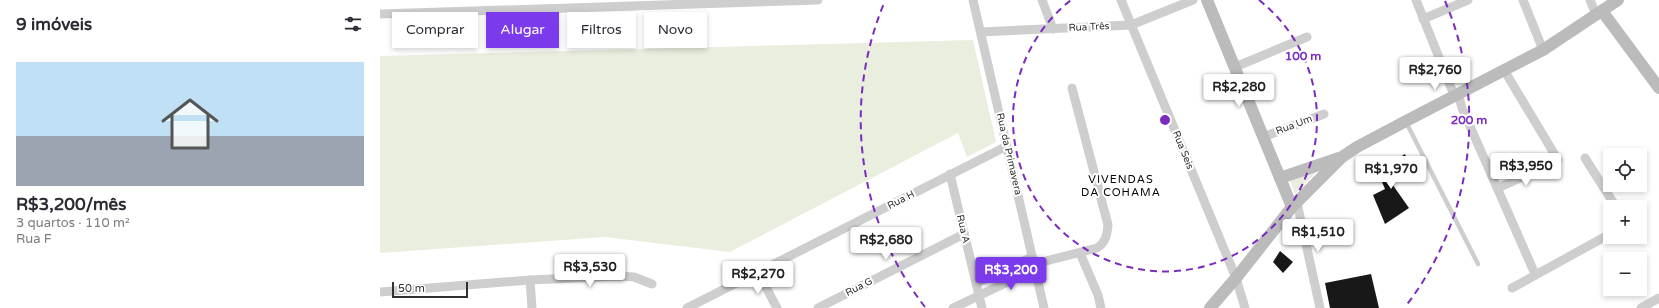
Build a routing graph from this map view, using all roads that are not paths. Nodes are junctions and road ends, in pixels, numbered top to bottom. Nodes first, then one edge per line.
1 (818, 0) edge
2 (973, 0) edge
3 (1042, 0) edge
4 (1121, 0) edge
5 (1193, 0) edge
6 (1207, 0) edge
7 (1416, 0) edge
8 (1468, 0) edge
9 (1523, 0) edge
10 (1590, 0) edge
11 (1618, 0) edge
12 (523, 5) edge
13 (1599, 13) junction
14 (380, 14) edge
15 (1423, 19) junction
16 (1132, 25) junction
17 (1053, 29) junction
18 (980, 32) junction
19 (1307, 38) dead end
20 (1543, 50) junction
21 (1234, 67) junction
22 (1504, 70) junction
23 (1072, 88) dead end
24 (1659, 88) edge
25 (1456, 94) junction
26 (1324, 114) dead end
27 (1406, 121) junction
28 (1263, 137) junction
29 (1007, 146) junction
30 (1342, 157) junction
31 (1585, 158) dead end
32 (1558, 160) dead end
33 (1547, 166) dead end
34 (950, 174) junction
35 (1280, 178) junction
36 (1498, 188) junction
37 (1612, 200) edge
38 (1294, 205) junction
39 (964, 234) junction
40 (1603, 238) edge
41 (1080, 253) junction
42 (1034, 263) junction
43 (1478, 264) dead end
44 (758, 272) junction
45 (1535, 274) junction
46 (1236, 278) junction
47 (530, 280) junction
48 (652, 284) dead end
49 (976, 284) junction
50 (1512, 288) dead end
51 (380, 292) edge
52 (979, 295) junction
53 (1659, 298) edge
54 (532, 308) edge
55 (687, 308) edge
56 (777, 308) edge
57 (818, 308) edge
58 (953, 308) edge
59 (982, 308) edge
60 (1044, 308) edge
61 (1102, 308) edge
62 (1210, 308) edge
63 (1245, 308) edge
64 (1320, 308) edge
65 (1641, 308) edge

1 - 12 street
2 - 18 street, Rua da Primavera
3 - 17 street
4 - 16 street, Rua Seis
5 - 16 street, Rua Três
6 - 21 main road
7 - 15 street
8 - 15 street
9 - 20 street
10 - 13 street
11 - 13 main road
12 - 14 street
13 - 20 main road
13 - 24 main road
15 - 25 street
16 - 17 street, Rua Três
16 - 46 street, Rua Seis
17 - 18 street, Rua Três
18 - 29 street, Rua da Primavera
19 - 21 street
20 - 22 main road
21 - 28 main road
22 - 25 main road
22 - 32 street
23 - 41 street
25 - 27 main road
25 - 36 street
26 - 28 street, Rua Um
27 - 30 main road
27 - 43 lane
28 - 35 main road
29 - 34 street, Rua H
29 - 42 street, Rua da Primavera
30 - 35 main road
30 - 38 main road
31 - 37 street
33 - 36 street
34 - 39 street, Rua A
34 - 44 street, Rua H
35 - 38 main road
36 - 45 street
38 - 46 main road
38 - 64 street
39 - 49 street, Rua A
39 - 57 street, Rua G
40 - 45 street
41 - 42 street
41 - 61 street
42 - 49 street
42 - 52 street
42 - 60 street, Rua da Primavera
44 - 55 street, Rua H
44 - 56 street
45 - 50 street
46 - 62 main road
46 - 63 street, Rua Seis
47 - 48 street
47 - 51 street
47 - 54 street
49 - 52 street, Rua A
52 - 58 street
52 - 59 street, Rua A
53 - 65 street

